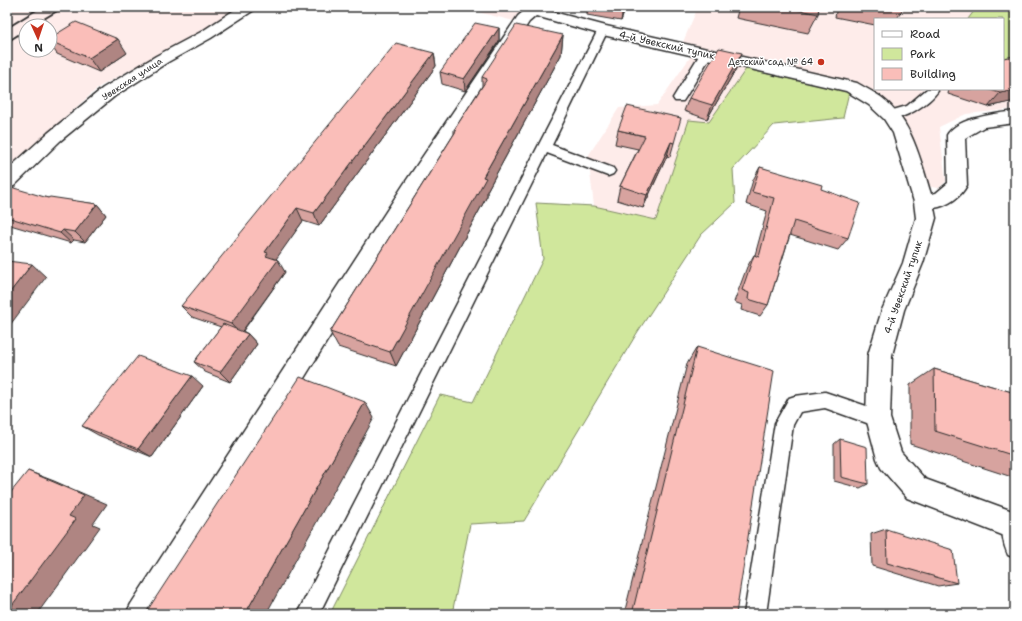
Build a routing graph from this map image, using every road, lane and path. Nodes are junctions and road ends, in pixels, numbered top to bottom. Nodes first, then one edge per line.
1 (249, 7) edge
2 (535, 9) edge
3 (603, 30) junction
4 (706, 54) junction
5 (932, 91) dead end
6 (678, 98) dead end
7 (890, 115) junction
8 (1015, 117) edge
9 (544, 147) junction
10 (608, 171) dead end
11 (7, 181) edge
12 (924, 202) junction
13 (878, 418) junction
14 (1013, 526) edge
15 (1015, 548) edge
16 (141, 614) edge
17 (308, 614) edge
18 (755, 614) edge

1 - 11 street, Увекская улица
2 - 3 street, 4-й Увекский тупик
2 - 16 street
3 - 4 street, 4-й Увекский тупик
3 - 9 lane
4 - 6 lane
4 - 7 street, 4-й Увекский тупик
5 - 7 lane
7 - 12 street, 4-й Увекский тупик
8 - 12 street
9 - 10 lane
9 - 17 lane
12 - 13 street, 4-й Увекский тупик
13 - 14 street, 4-й Увекский тупик
13 - 18 lane
14 - 15 lane

